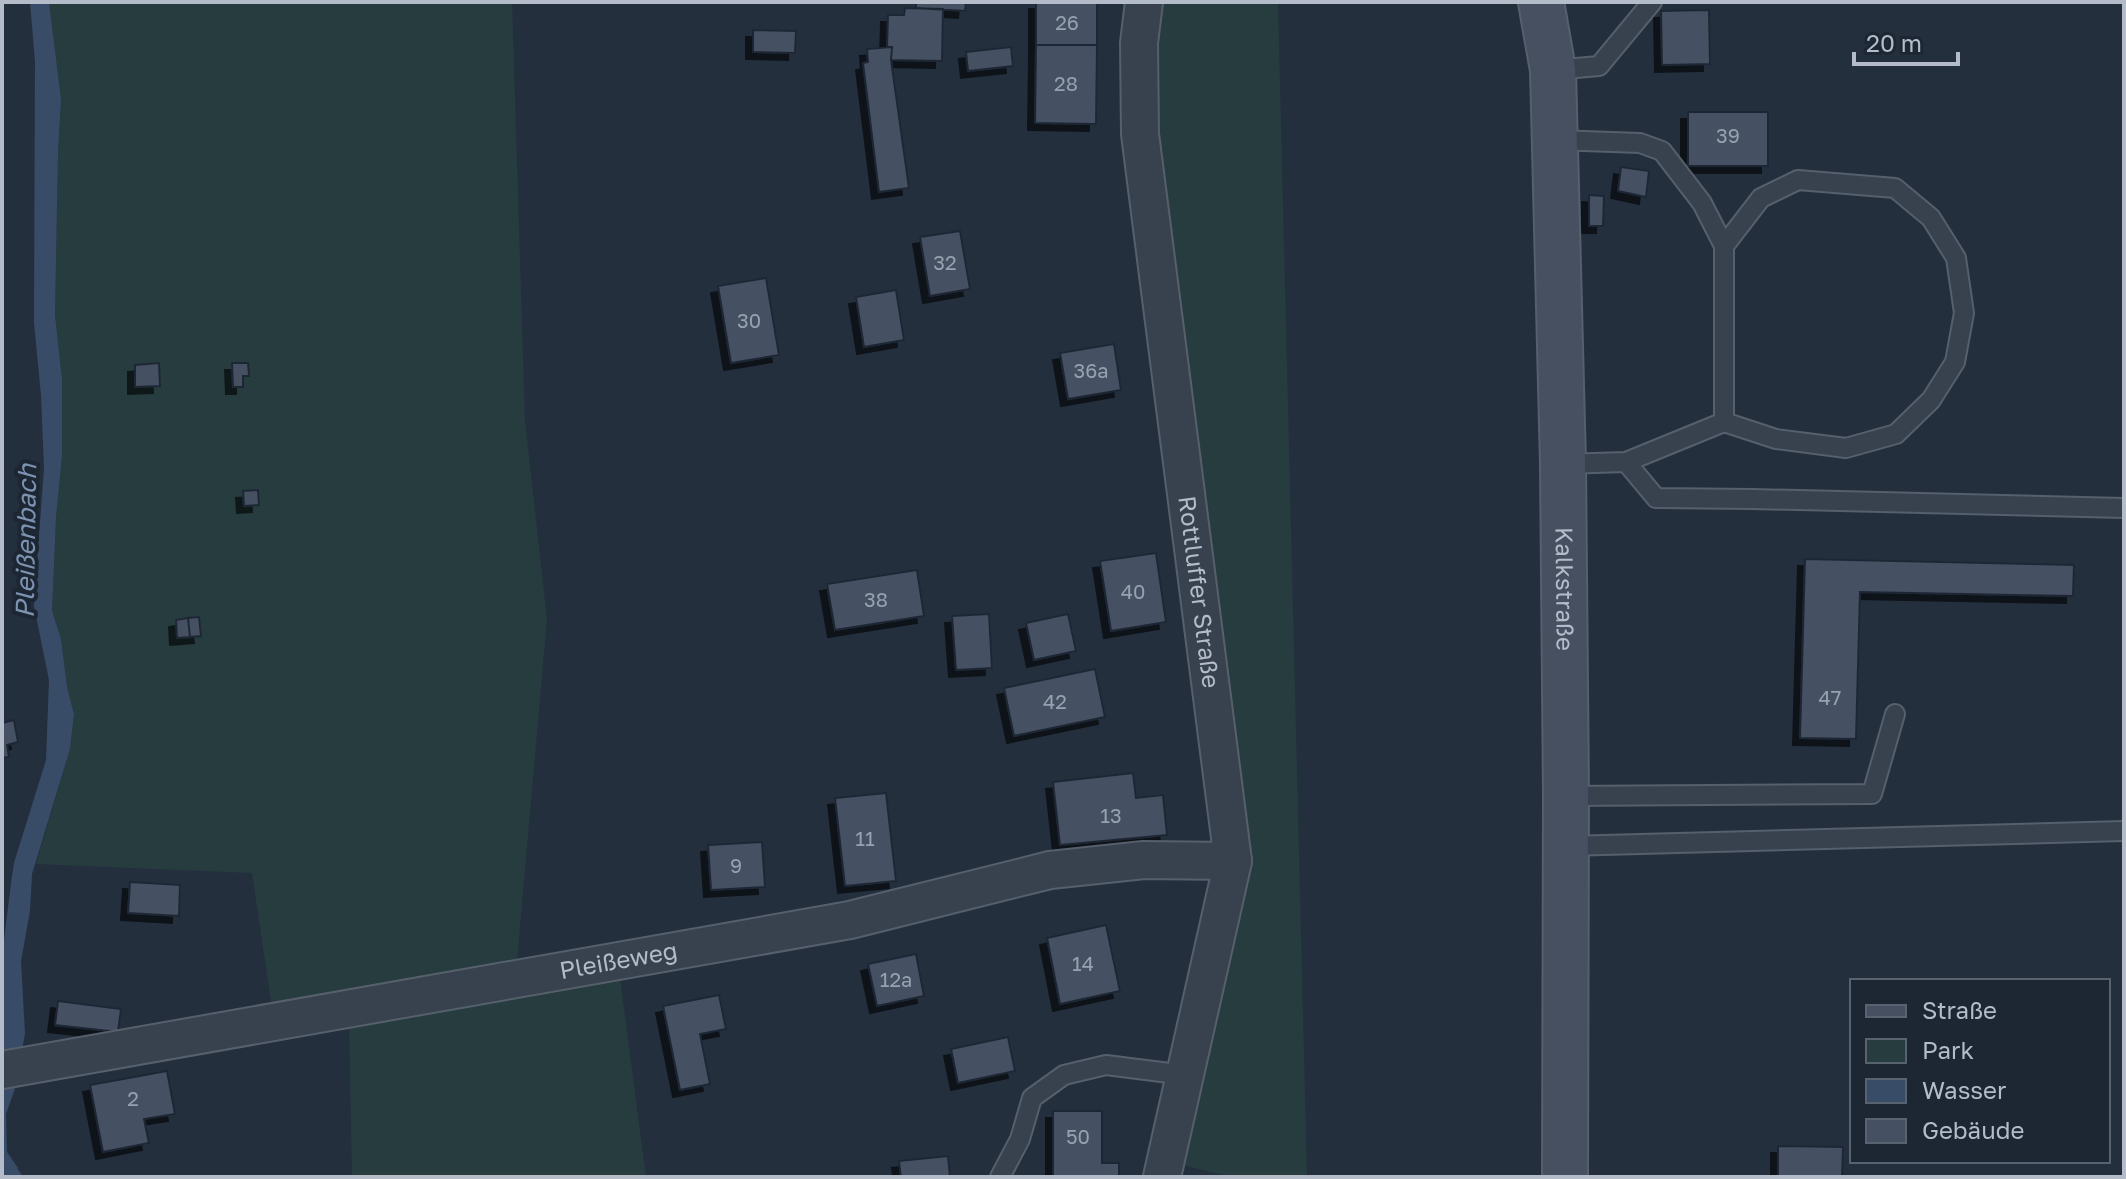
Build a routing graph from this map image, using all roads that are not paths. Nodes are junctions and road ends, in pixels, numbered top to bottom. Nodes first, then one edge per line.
1 (1144, 2) edge
2 (1541, 2) edge
3 (1652, 2) edge
4 (1553, 70) junction
5 (1555, 140) junction
6 (1724, 246) junction
7 (1724, 422) junction
8 (1626, 462) junction
9 (1563, 464) junction
10 (2124, 508) edge
11 (1895, 714) dead end
12 (1566, 796) junction
13 (2124, 831) edge
14 (1566, 846) junction
15 (1233, 861) junction
16 (2, 1070) edge
17 (1185, 1075) junction
18 (1000, 1177) edge
19 (1162, 1177) edge
20 (1565, 1177) edge

1 - 15 street, Rottluffer Straße
2 - 4 main road, Kalkstraße
3 - 4 lane
4 - 5 main road, Kalkstraße
5 - 6 lane
5 - 9 main road, Kalkstraße
6 - 7 lane
6 - 7 lane
7 - 8 lane
8 - 9 lane
8 - 10 lane
9 - 12 main road, Kalkstraße
11 - 12 lane
12 - 14 main road, Kalkstraße
13 - 14 lane
14 - 20 main road, Kalkstraße
15 - 16 street, Pleißeweg
15 - 17 street, Rottluffer Straße
17 - 18 lane
17 - 19 street, Rottluffer Straße

